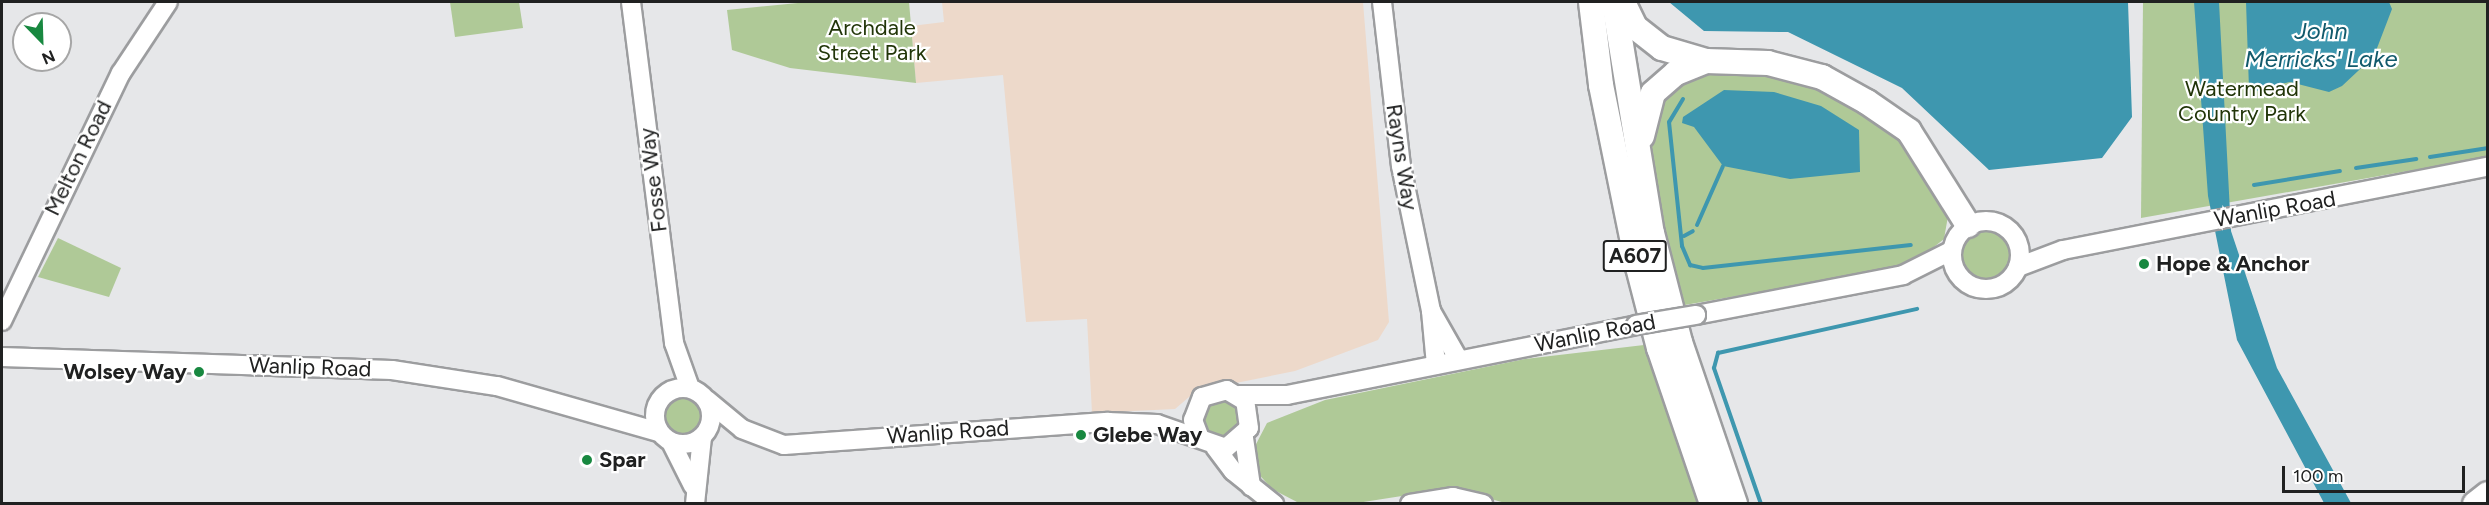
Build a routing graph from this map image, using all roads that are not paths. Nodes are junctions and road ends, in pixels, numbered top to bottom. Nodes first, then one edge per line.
1 (168, 2) edge
2 (630, 2) edge
3 (1382, 2) edge
4 (1591, 2) edge
5 (1614, 2) edge
6 (1623, 2) edge
7 (1706, 61) junction
8 (2487, 167) edge
9 (1641, 180) junction
10 (1968, 225) junction
11 (2016, 238) junction
12 (2063, 250) junction
13 (1951, 251) junction
14 (2018, 267) junction
15 (1904, 275) junction
16 (1970, 286) junction
17 (1431, 311) junction
18 (2, 321) edge
19 (2, 357) edge
20 (676, 358) junction
21 (1459, 360) junction
22 (1436, 364) junction
23 (690, 388) junction
24 (1239, 395) junction
25 (1287, 395) junction
26 (662, 397) junction
27 (707, 400) junction
28 (1194, 410) junction
29 (1251, 418) junction
30 (613, 419) junction
31 (1157, 424) junction
32 (742, 429) junction
33 (704, 434) junction
34 (1199, 436) junction
35 (665, 437) junction
36 (1244, 438) junction
37 (1215, 447) junction
38 (1251, 486) junction
39 (2487, 494) edge
40 (694, 495) edge
41 (1274, 504) edge
42 (1410, 504) edge
43 (1483, 504) edge
44 (1712, 504) edge
45 (1735, 504) edge
46 (2475, 504) edge

1 - 18 street, Melton Road
2 - 20 street, Fosse Way
3 - 17 street, Rayns Way
4 - 44 highway, A607
5 - 9 highway, A607
6 - 7 highway
7 - 9 highway
7 - 10 highway
8 - 12 street, Wanlip Road
9 - 45 highway, A607
10 - 11 street
10 - 13 street
11 - 12 street, Wanlip Road
11 - 14 street
12 - 14 street, Wanlip Road
13 - 15 street, Wanlip Road
13 - 16 street
14 - 16 street
15 - 16 street, Wanlip Road
15 - 21 street, Wanlip Road, bridge
17 - 21 street, Rayns Way
17 - 22 street, Rayns Way
19 - 30 street, Wanlip Road
20 - 23 street, Fosse Way
20 - 26 street, Fosse Way
21 - 22 street, Wanlip Road
22 - 25 street, Wanlip Road
23 - 26 street
23 - 27 street
24 - 25 street, Wanlip Road
24 - 28 street
24 - 29 street
25 - 29 street, Wanlip Road
26 - 30 street
26 - 35 street
27 - 32 street, Wanlip Road
27 - 33 street
28 - 31 street, Wanlip Road
28 - 34 street
29 - 36 street
30 - 35 street, Wanlip Road
31 - 32 street, Wanlip Road
31 - 34 street, Wanlip Road
32 - 33 street, Wanlip Road
33 - 35 street
33 - 40 street
34 - 37 street
35 - 40 street
36 - 37 street
36 - 38 street
37 - 38 street
38 - 41 street
39 - 46 highway
42 - 43 street

